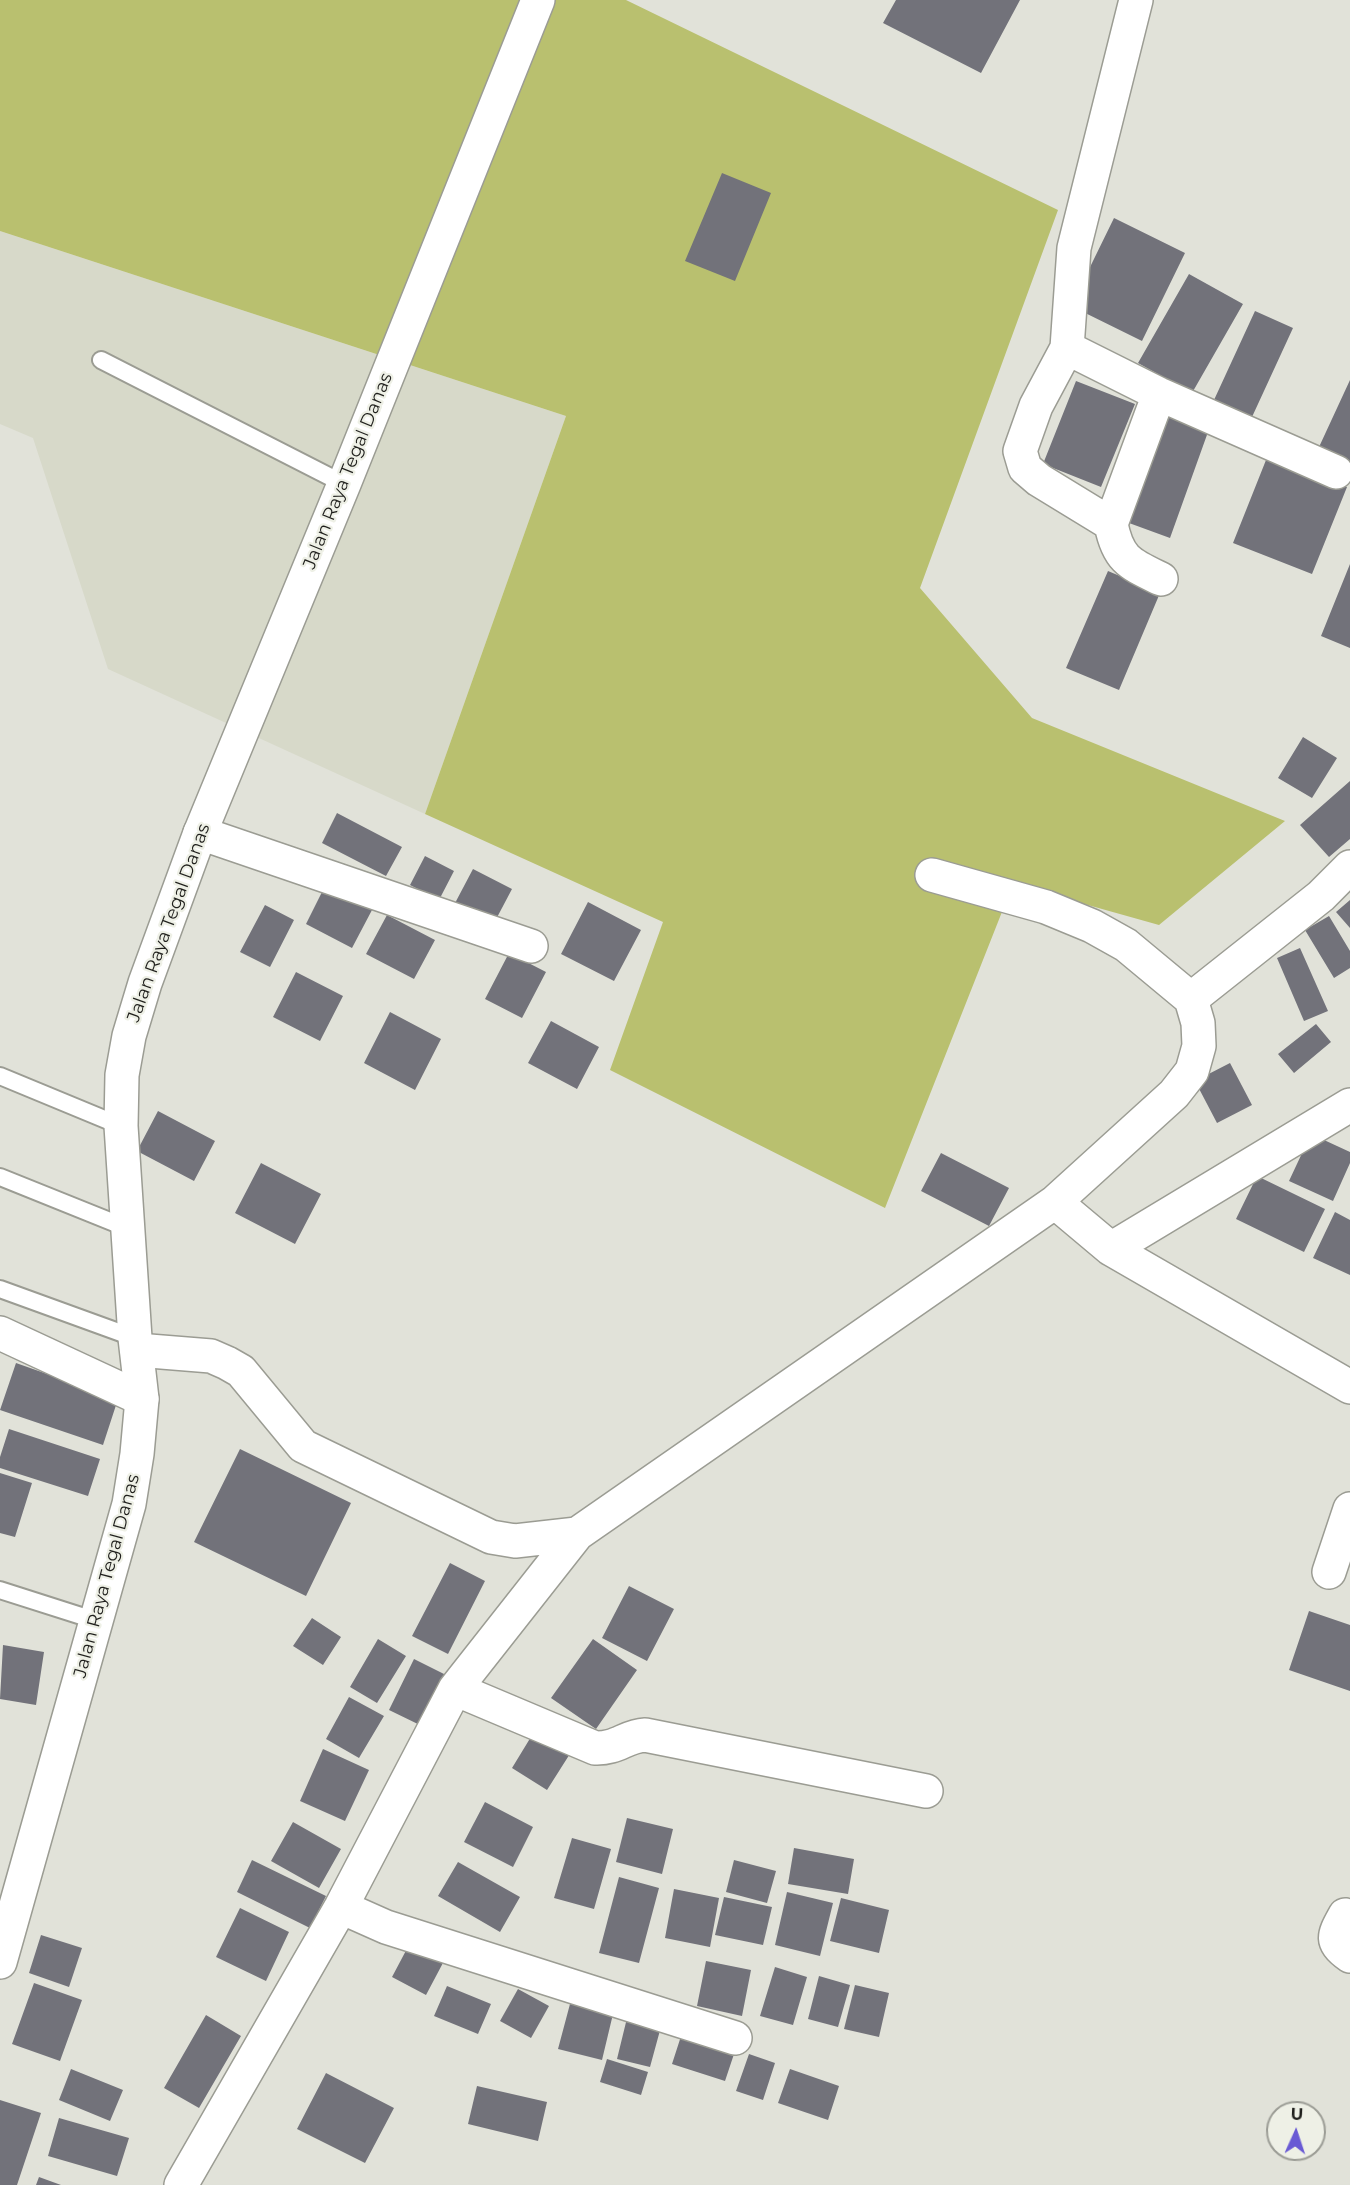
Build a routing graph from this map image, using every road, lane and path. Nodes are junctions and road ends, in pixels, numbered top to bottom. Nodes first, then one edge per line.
1 (538, 0) edge
2 (1136, 0) edge
3 (1067, 348) junction
4 (101, 360) dead end
5 (1159, 394) junction
6 (1336, 472) dead end
7 (344, 484) junction
8 (1111, 524) junction
9 (1161, 579) dead end
10 (200, 833) junction
11 (1350, 867) edge
12 (932, 875) dead end
13 (531, 946) dead end
14 (1191, 999) junction
15 (0, 1076) edge
16 (1342, 1118) edge
17 (121, 1126) junction
18 (0, 1178) edge
19 (1080, 1224) junction
20 (127, 1227) junction
21 (0, 1289) edge
22 (0, 1333) edge
23 (136, 1344) junction
24 (1350, 1387) edge
25 (142, 1399) junction
26 (1350, 1509) edge
27 (577, 1534) junction
28 (1329, 1572) dead end
29 (0, 1590) edge
30 (97, 1621) junction
31 (469, 1695) junction
32 (926, 1791) dead end
33 (349, 1911) junction
34 (1345, 1915) dead end
35 (1350, 1956) edge
36 (0, 1962) edge
37 (735, 2038) dead end
38 (182, 2185) edge

1 - 7 street, Jalan Raya Tegal Danas
2 - 3 street
3 - 5 street
3 - 8 street
4 - 7 lane
5 - 6 street
5 - 8 street
7 - 10 street, Jalan Raya Tegal Danas
8 - 9 street
10 - 13 street
10 - 17 street, Jalan Raya Tegal Danas
11 - 14 street
12 - 14 street
14 - 19 street
15 - 17 lane
16 - 19 street
17 - 20 street, Jalan Raya Tegal Danas
18 - 20 lane
19 - 24 street
19 - 27 street
20 - 23 street, Jalan Raya Tegal Danas
21 - 23 lane
22 - 25 street
23 - 25 street, Jalan Raya Tegal Danas
23 - 27 street
25 - 30 street, Jalan Raya Tegal Danas
26 - 28 street
27 - 31 street
29 - 30 lane
30 - 36 street, Jalan Raya Tegal Danas
31 - 32 street
31 - 33 street
33 - 37 street
33 - 38 street
34 - 35 street

